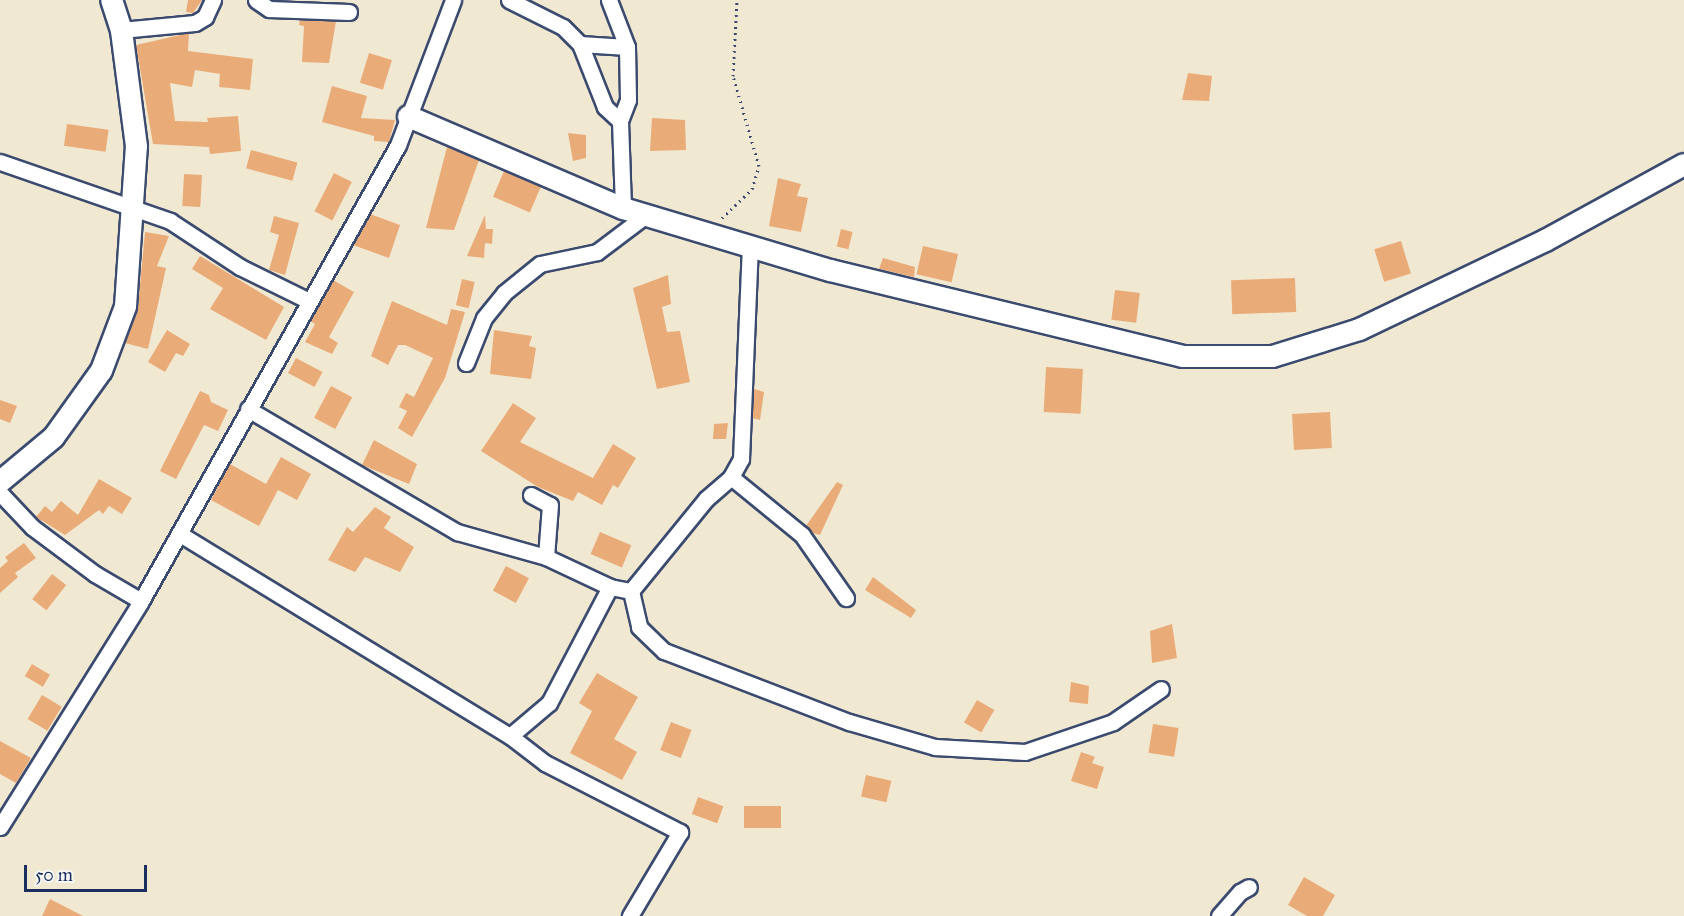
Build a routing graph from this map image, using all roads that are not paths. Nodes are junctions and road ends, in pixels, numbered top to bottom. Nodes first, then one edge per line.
1 (111, 0) edge
2 (213, 0) edge
3 (256, 0) edge
4 (453, 0) edge
5 (509, 0) edge
6 (609, 0) edge
7 (350, 12) dead end
8 (121, 30) junction
9 (580, 44) junction
10 (627, 47) junction
11 (408, 116) junction
12 (620, 121) junction
13 (0, 162) edge
14 (1684, 164) edge
15 (623, 208) junction
16 (133, 209) junction
17 (646, 215) junction
18 (750, 246) junction
19 (309, 301) junction
20 (466, 363) dead end
21 (248, 410) junction
22 (731, 477) junction
23 (0, 481) edge
24 (0, 494) edge
25 (531, 495) dead end
26 (180, 534) junction
27 (546, 557) junction
28 (610, 587) junction
29 (631, 591) junction
30 (846, 598) dead end
31 (141, 602) junction
32 (1161, 689) dead end
33 (510, 736) junction
34 (0, 827) edge
35 (1249, 887) dead end
36 (630, 916) edge
37 (1219, 916) edge

1 - 8 street
2 - 8 street
3 - 7 street
4 - 11 street
5 - 9 street
6 - 10 street
8 - 16 street
9 - 10 street
9 - 12 street
10 - 12 street
11 - 15 street
11 - 19 street
12 - 15 street
13 - 16 street
14 - 18 street
15 - 17 street
16 - 19 street
16 - 23 street
17 - 18 street
17 - 20 street
18 - 22 street
19 - 21 street
21 - 26 street
21 - 27 street
22 - 29 street
22 - 30 street
24 - 31 street
25 - 27 street
26 - 31 street
26 - 33 street
27 - 28 street
28 - 29 street
28 - 33 street
29 - 32 street
31 - 34 street
33 - 36 street
35 - 37 street

